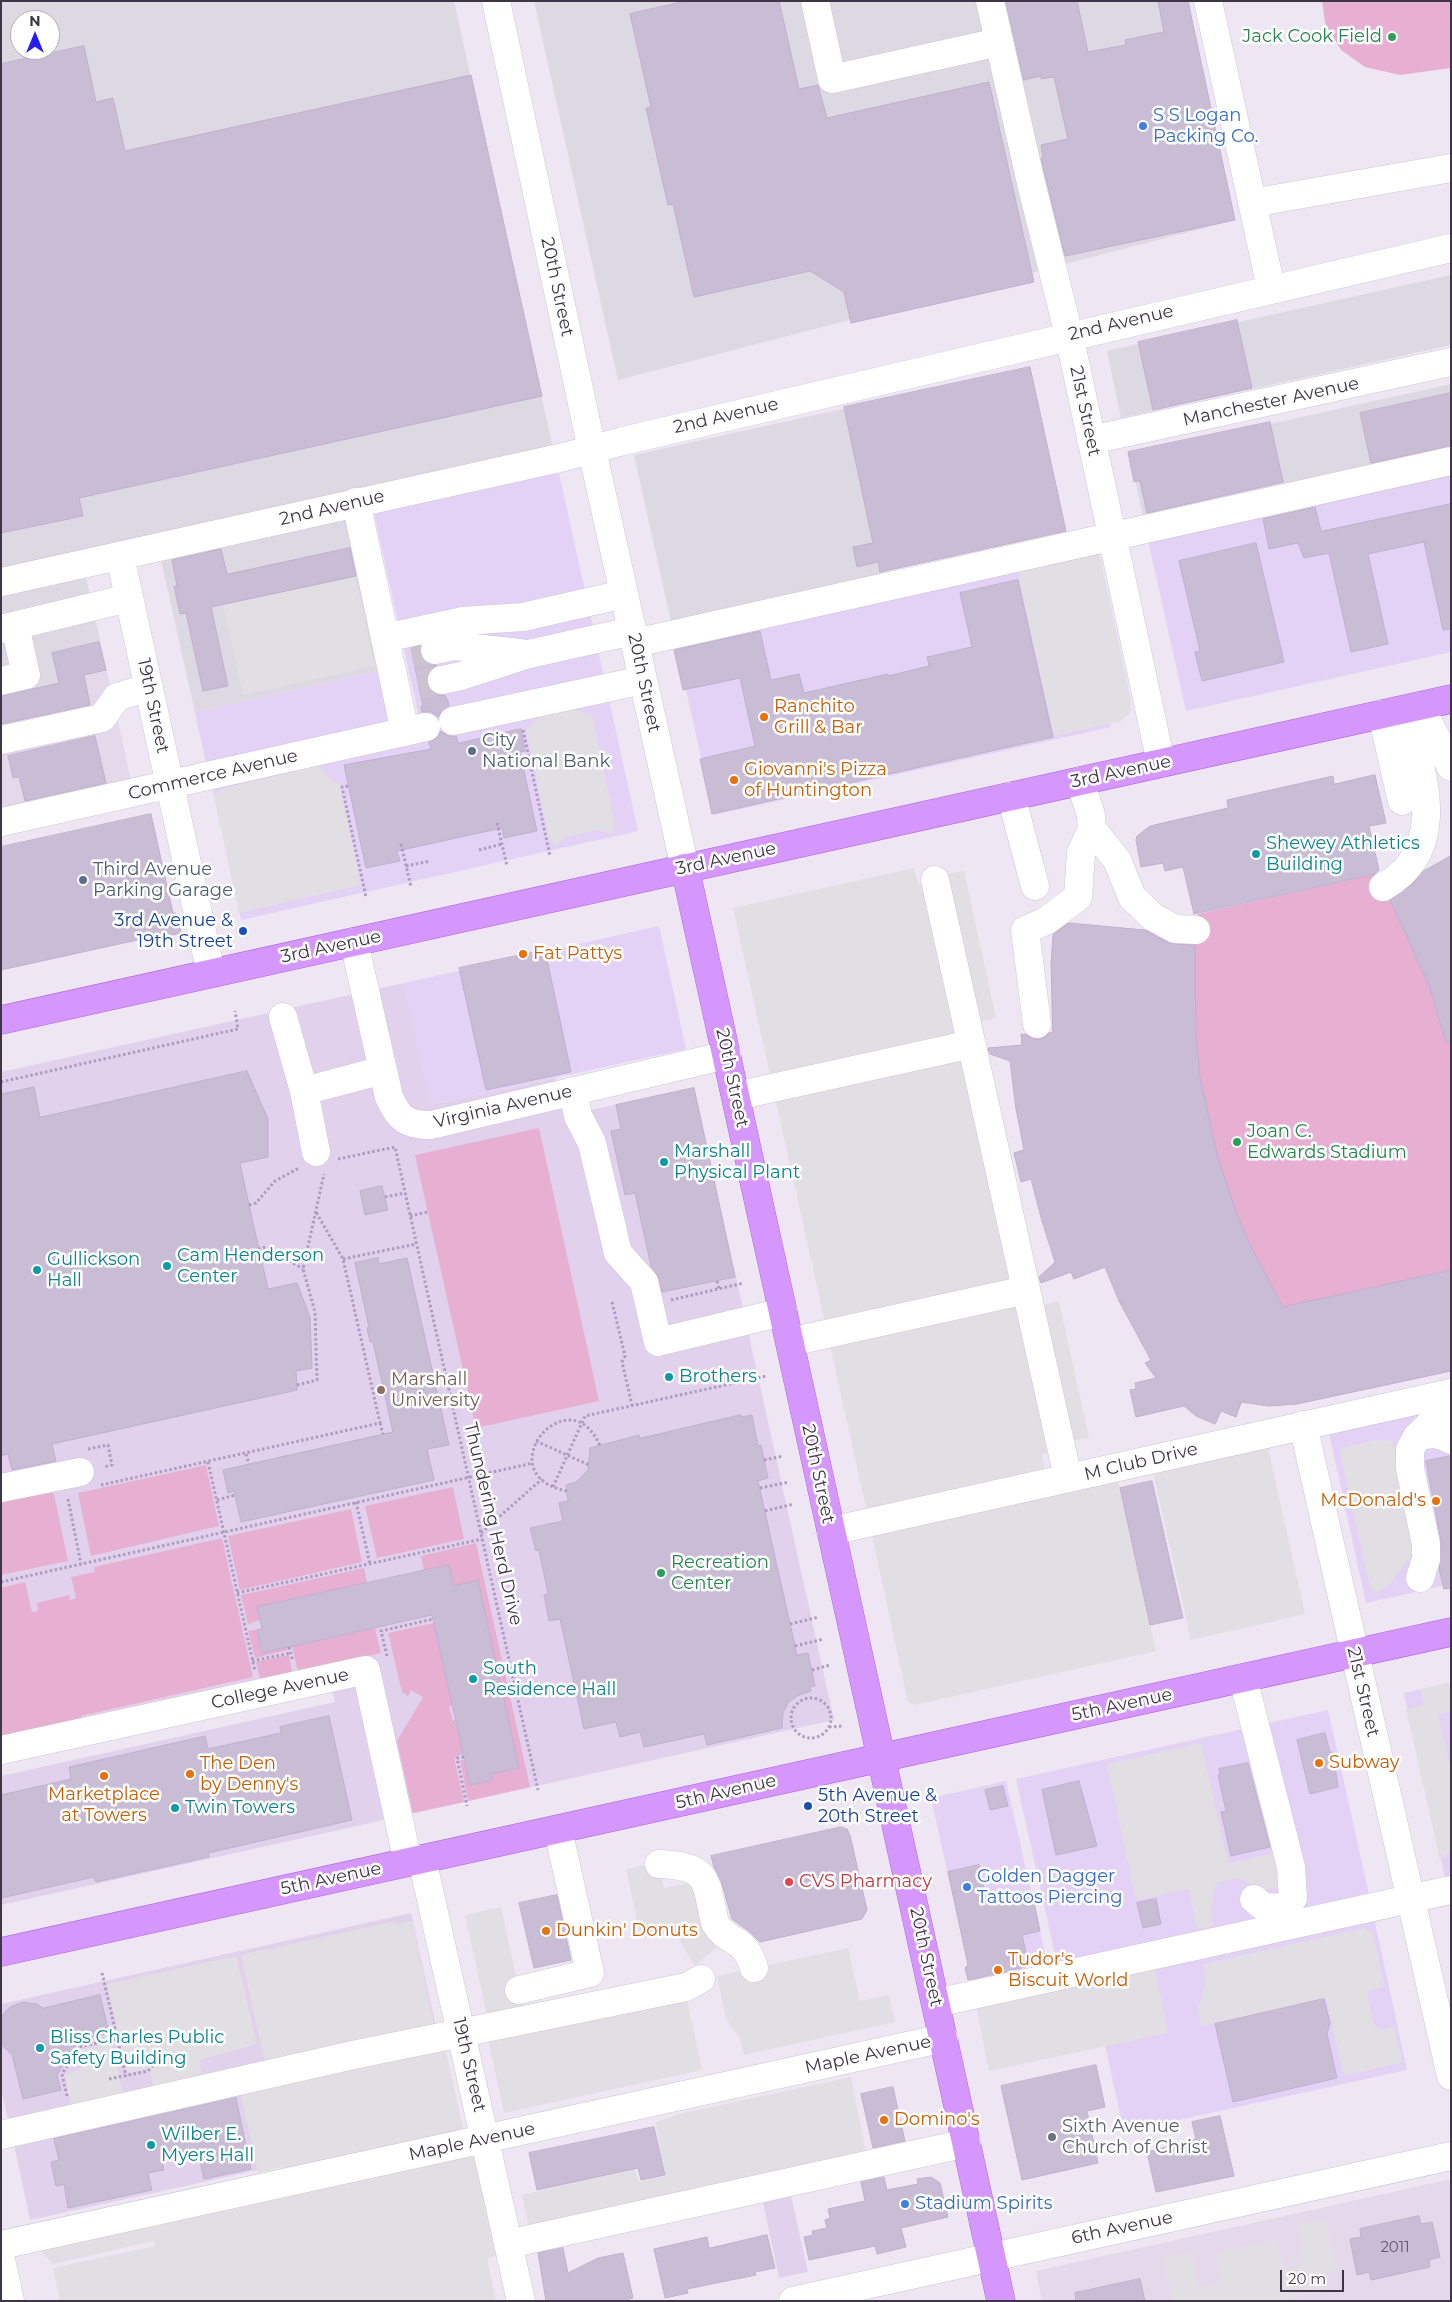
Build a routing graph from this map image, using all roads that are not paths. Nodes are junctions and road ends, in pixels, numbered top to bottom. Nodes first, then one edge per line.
1 (496, 1) edge
2 (815, 1) edge
3 (990, 1) edge
4 (1208, 1) edge
5 (999, 42) junction
6 (1451, 168) edge
7 (1252, 203) junction
8 (1451, 248) edge
9 (1270, 288) junction
10 (1069, 335) junction
11 (1451, 362) edge
12 (1091, 440) junction
13 (592, 450) junction
14 (1451, 461) edge
15 (356, 502) junction
16 (1110, 536) junction
17 (120, 556) junction
18 (1, 582) edge
19 (624, 594) junction
20 (129, 598) junction
21 (8, 628) edge
22 (634, 637) junction
23 (529, 654) junction
24 (415, 674) junction
25 (643, 680) junction
26 (1, 681) edge
27 (149, 687) junction
28 (1451, 699) edge
29 (1403, 709) junction
30 (453, 721) dead end
31 (1, 740) edge
32 (1161, 763) junction
33 (1451, 767) edge
34 (1080, 781) junction
35 (170, 784) junction
36 (1012, 796) junction
37 (1402, 802) dead end
38 (1, 822) edge
39 (1092, 829) junction
40 (685, 868) junction
41 (936, 880) dead end
42 (1035, 886) dead end
43 (1383, 887) dead end
44 (1196, 930) dead end
45 (354, 942) junction
46 (211, 973) junction
47 (283, 1017) dead end
48 (1, 1020) edge
49 (1037, 1024) dead end
50 (972, 1044) junction
51 (727, 1055) junction
52 (383, 1070) junction
53 (304, 1091) junction
54 (573, 1091) junction
55 (736, 1096) junction
56 (320, 1162) road end
57 (1026, 1290) junction
58 (784, 1312) junction
59 (790, 1342) junction
60 (1451, 1393) edge
61 (1451, 1416) edge
62 (1303, 1425) junction
63 (1417, 1437) junction
64 (1451, 1440) edge
65 (86, 1470) road end
66 (1068, 1478) junction
67 (1, 1488) edge
68 (831, 1531) junction
69 (1420, 1578) dead end
70 (1451, 1632) edge
71 (1355, 1653) junction
72 (1243, 1678) junction
73 (1, 1750) edge
74 (882, 1757) junction
75 (558, 1830) junction
76 (415, 1861) junction
77 (659, 1864) dead end
78 (1451, 1890) edge
79 (1254, 1899) dead end
80 (1410, 1899) junction
81 (1, 1952) edge
82 (754, 1968) dead end
83 (701, 1980) dead end
84 (519, 1990) dead end
85 (936, 2003) junction
86 (461, 2033) junction
87 (944, 2038) junction
88 (1451, 2076) edge
89 (1, 2135) edge
90 (485, 2139) junction
91 (966, 2143) junction
92 (1451, 2156) edge
93 (508, 2244) junction
94 (1, 2245) edge
95 (992, 2257) junction
96 (1, 2260) edge
97 (876, 2292) edge
98 (809, 2299) edge
99 (10, 2301) edge
100 (521, 2301) edge
101 (1001, 2301) edge

1 - 13 street, 20th Street
2 - 5 street
3 - 5 street, 21st Street
4 - 7 street
5 - 10 street, 21st Street
6 - 7 street
7 - 9 street
8 - 9 street, 2nd Avenue
9 - 10 street, 2nd Avenue
10 - 12 street, 21st Street
10 - 13 street, 2nd Avenue
11 - 12 street, Manchester Avenue
12 - 16 street, 21st Street
13 - 15 street, 2nd Avenue
13 - 19 street, 20th Street
14 - 16 street
15 - 17 street, 2nd Avenue
15 - 24 street
16 - 22 street
16 - 32 street, 21st Street
17 - 18 street, 2nd Avenue
17 - 20 street, 19th Street
19 - 22 street, 20th Street
19 - 24 street
20 - 21 street
20 - 27 street, 19th Street
21 - 26 street
22 - 23 street
22 - 25 street, 20th Street
23 - 24 street
23 - 24 street
24 - 35 street, Commerce Avenue
25 - 30 street
25 - 40 street, 20th Street
27 - 31 street
27 - 35 street, 19th Street
28 - 29 main road, 3rd Avenue
29 - 32 main road, 3rd Avenue
29 - 33 street
29 - 37 street
29 - 43 street
32 - 34 main road, 3rd Avenue
34 - 36 main road, 3rd Avenue
34 - 39 street
35 - 38 street, Commerce Avenue
35 - 46 street, 19th Street
36 - 40 main road, 3rd Avenue
36 - 42 street
39 - 44 street
39 - 49 street
40 - 45 main road, 3rd Avenue
40 - 51 main road, 20th Street
41 - 50 street
45 - 46 main road, 3rd Avenue
45 - 52 street, Virginia Avenue
46 - 48 main road, 3rd Avenue
47 - 53 street
50 - 55 street
50 - 57 street
51 - 54 street, Virginia Avenue
51 - 55 main road, 20th Street
52 - 53 street
52 - 54 street, Virginia Avenue
53 - 56 street
54 - 58 street
55 - 58 main road, 20th Street
57 - 59 street
57 - 66 street
58 - 59 main road, 20th Street
59 - 68 main road, 20th Street
60 - 62 street, M Club Drive
61 - 63 street
62 - 66 street, M Club Drive
62 - 71 street, 21st Street
63 - 64 street
63 - 69 street
65 - 67 street
66 - 68 street, M Club Drive
68 - 74 main road, 20th Street
70 - 71 main road, 5th Avenue
71 - 72 main road, 5th Avenue
71 - 80 street, 21st Street
72 - 74 main road, 5th Avenue
72 - 79 street
73 - 76 street, College Avenue
74 - 75 main road, 5th Avenue
74 - 85 main road, 20th Street
75 - 76 main road, 5th Avenue
75 - 84 street
76 - 81 main road, 5th Avenue
76 - 86 street, 19th Street
77 - 82 street
78 - 80 street
80 - 85 street
80 - 88 street, 21st Street
83 - 86 street
85 - 87 main road, 20th Street
86 - 89 street
86 - 90 street, 19th Street
87 - 90 street, Maple Avenue
87 - 91 main road, 20th Street
90 - 93 street, 19th Street
90 - 94 street, Maple Avenue
91 - 93 street
91 - 95 main road, 20th Street
92 - 95 street, 6th Avenue
93 - 100 street, 19th Street
95 - 97 street, 6th Avenue
95 - 101 main road, 20th Street
96 - 99 street
97 - 98 street, 6th Avenue

